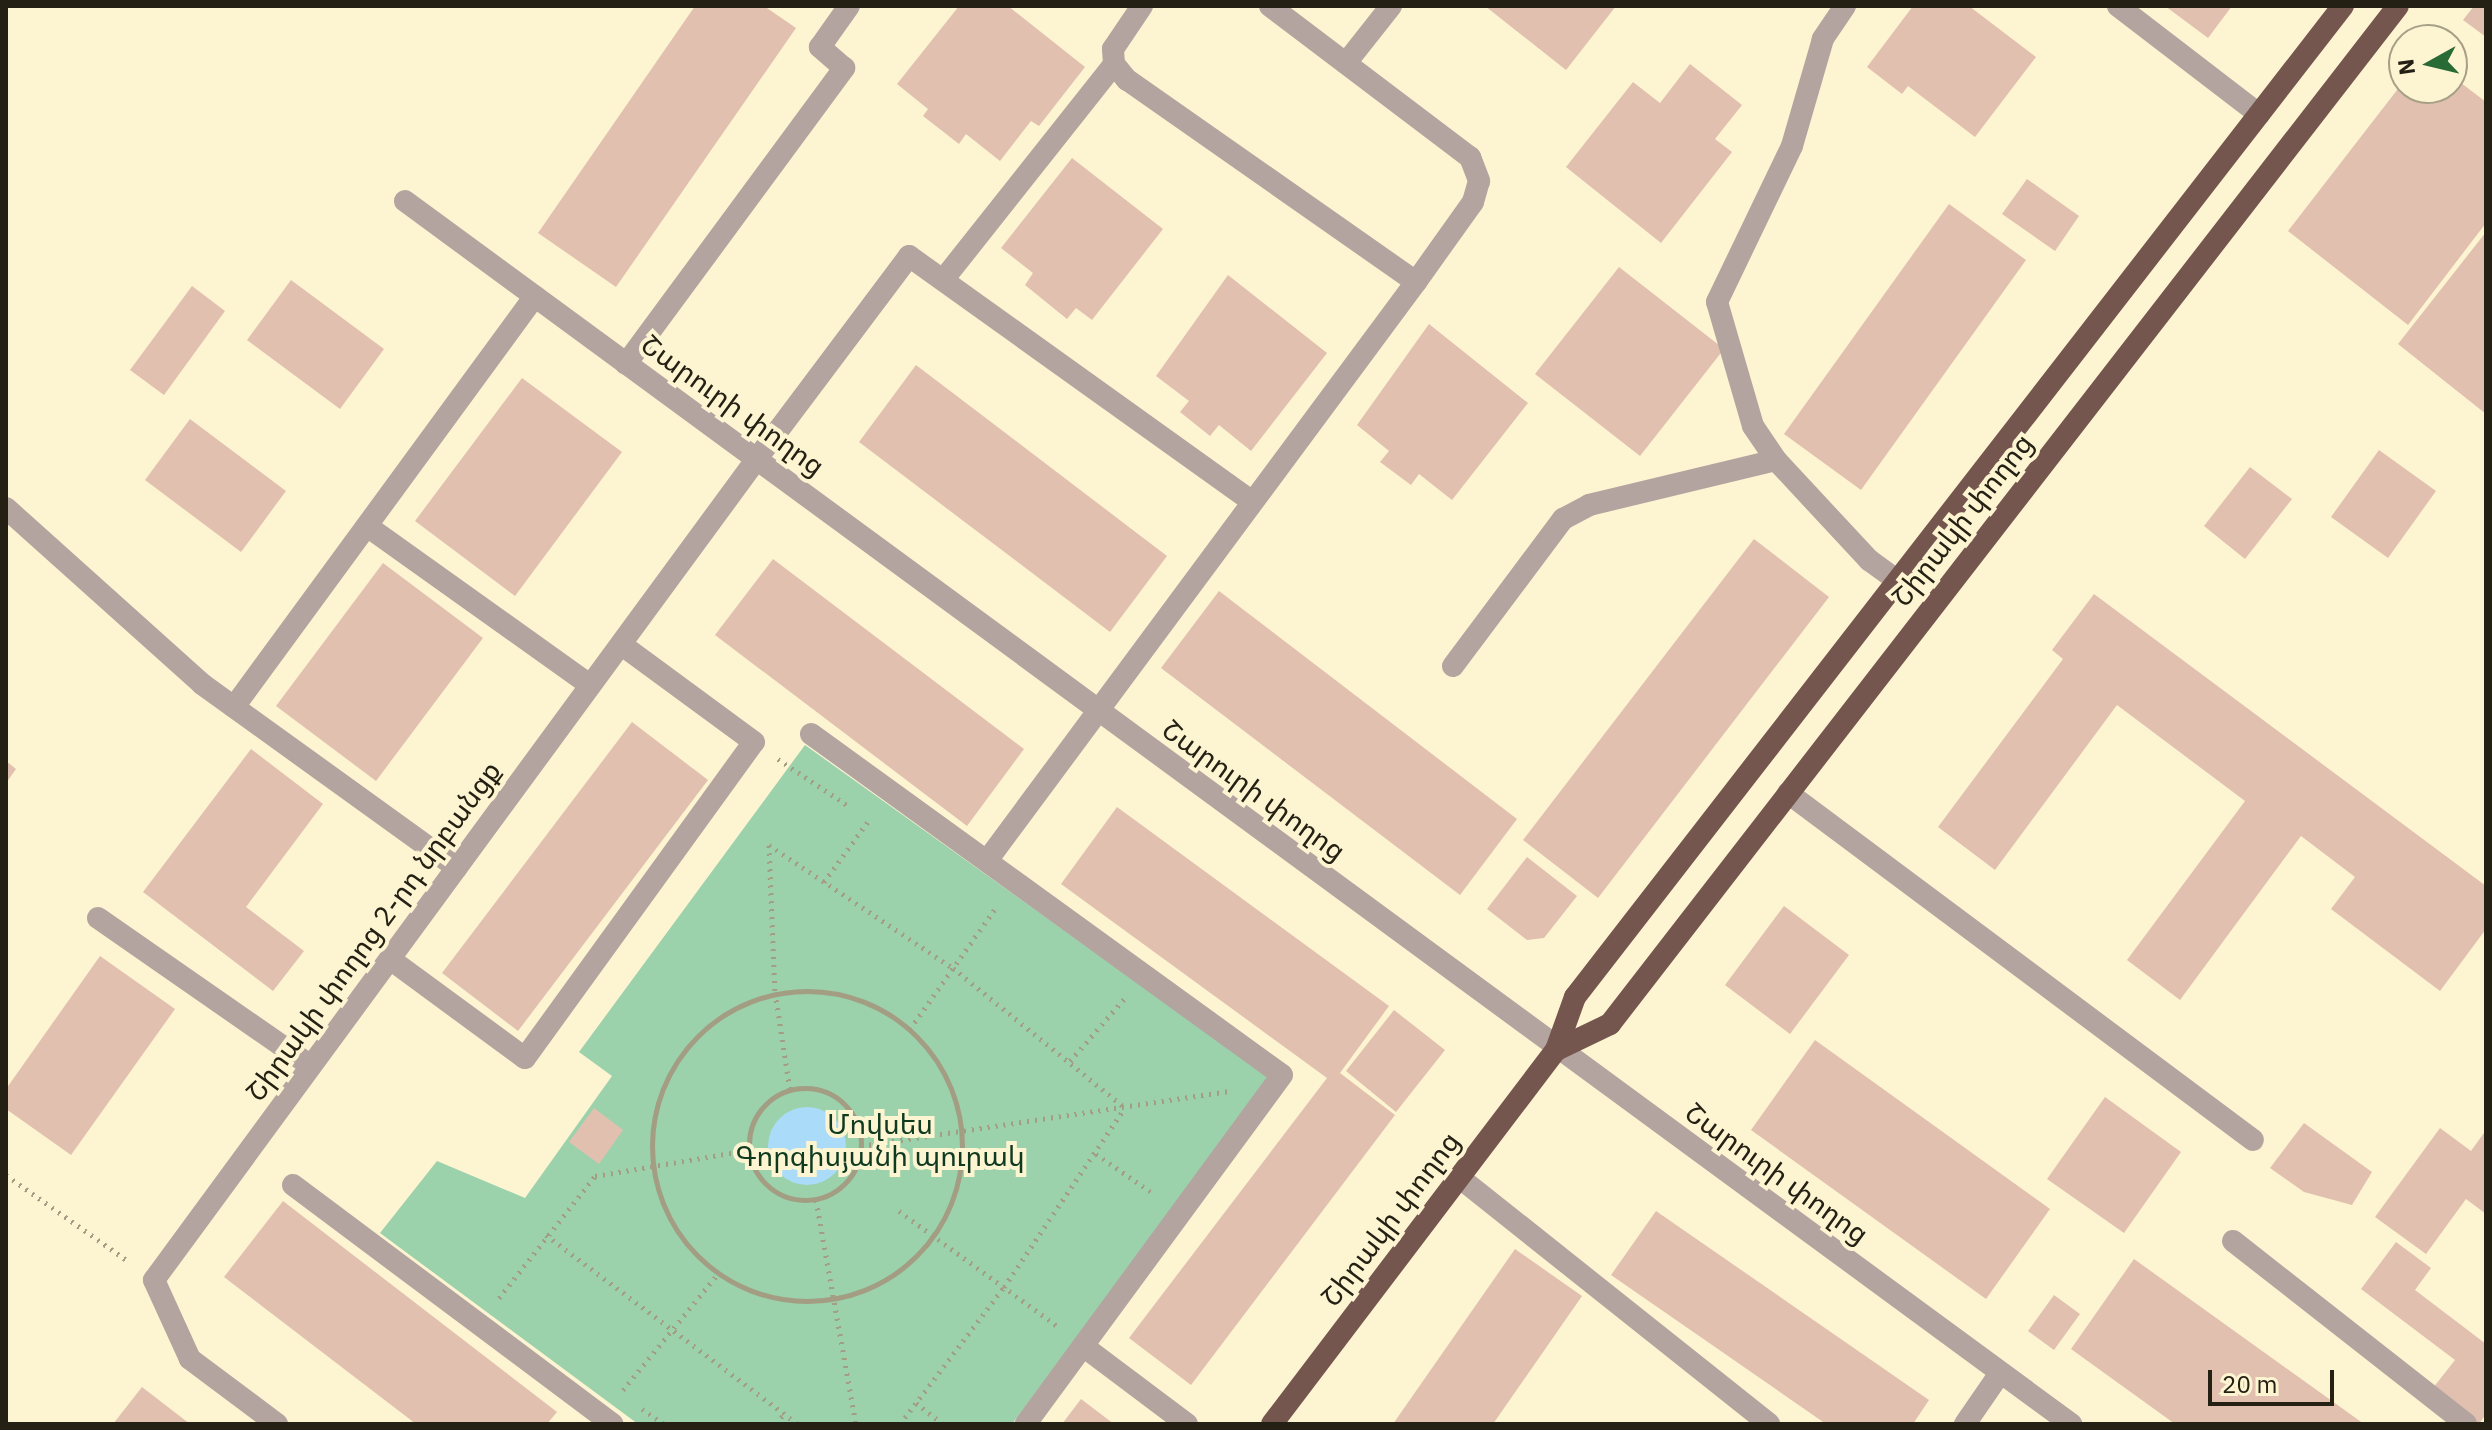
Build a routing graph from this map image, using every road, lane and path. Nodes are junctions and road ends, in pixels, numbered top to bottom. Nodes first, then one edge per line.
1 (849, 6) edge
2 (1142, 6) edge
3 (1270, 6) edge
4 (1391, 6) edge
5 (1845, 6) edge
6 (2118, 6) edge
7 (2343, 6) edge
8 (2398, 6) edge
9 (1346, 63) junction
10 (1114, 64) junction
11 (2259, 114) junction
12 (405, 201) dead end
13 (943, 280) junction
14 (1416, 282) junction
15 (535, 296) junction
16 (626, 364) junction
17 (756, 460) junction
18 (1776, 460) junction
19 (1250, 500) junction
20 (6, 508) edge
21 (367, 526) junction
22 (1898, 581) junction
23 (622, 645) junction
24 (1453, 666) dead end
25 (590, 685) junction
26 (234, 707) junction
27 (1097, 711) junction
28 (811, 734) dead end
29 (1788, 793) junction
30 (869, 820) dead end
31 (989, 858) junction
32 (457, 868) junction
33 (1016, 879) junction
34 (824, 882) junction
35 (98, 918) dead end
36 (390, 959) junction
37 (953, 968) junction
38 (775, 992) junction
39 (1136, 1008) dead end
40 (910, 1029) junction
41 (1556, 1050) junction
42 (1070, 1061) junction
43 (311, 1066) junction
44 (1245, 1088) dead end
45 (790, 1090) junction
46 (1125, 1108) junction
47 (962, 1133) junction
48 (2253, 1140) dead end
49 (861, 1146) junction
50 (748, 1150) junction
51 (1096, 1154) junction
52 (651, 1163) junction
53 (6, 1175) edge
54 (1460, 1178) junction
55 (293, 1185) dead end
56 (816, 1200) junction
57 (1166, 1202) dead end
58 (899, 1211) dead end
59 (546, 1235) junction
60 (934, 1237) junction
61 (2233, 1241) dead end
62 (717, 1275) junction
63 (154, 1280) junction
64 (1004, 1287) junction
65 (835, 1300) junction
66 (496, 1302) dead end
67 (669, 1332) junction
68 (1076, 1340) junction
69 (2000, 1373) junction
70 (916, 1403) junction
71 (784, 1414) junction
72 (604, 1421) edge
73 (277, 1424) edge
74 (776, 1424) edge
75 (798, 1424) edge
76 (856, 1424) edge
77 (900, 1424) edge
78 (943, 1424) edge
79 (1026, 1424) edge
80 (1187, 1424) edge
81 (1272, 1424) edge
82 (1769, 1424) edge
83 (1965, 1424) edge
84 (2071, 1424) edge
85 (2466, 1424) edge

1 - 16 street
2 - 10 street
3 - 9 street
4 - 9 street
5 - 18 street
6 - 11 street
7 - 11 highway, Շիրակի փողոց
8 - 29 highway, Շիրակի փողոց
9 - 14 street
10 - 13 street
10 - 14 street
11 - 22 highway, Շիրակի փողոց
12 - 15 street, Շարուրի փողոց
13 - 17 street, Շիրակի փողոց 2-րդ նրբանցք
13 - 19 street
14 - 19 street
15 - 16 street, Շարուրի փողոց
15 - 21 street
16 - 17 street, Շարուրի փողոց
17 - 23 street, Շիրակի փողոց 2-րդ նրբանցք
17 - 27 street, Շարուրի փողոց
18 - 22 street
18 - 24 street
19 - 27 street
20 - 26 street
21 - 25 street
21 - 26 street
22 - 41 highway, Շիրակի փողոց
23 - 25 street, Շիրակի փողոց 2-րդ նրբանցք
23 - 36 street
25 - 32 street, Շիրակի փողոց 2-րդ նրբանցք
26 - 32 street
27 - 31 street
27 - 41 street, Շարուրի փողոց
28 - 31 street
29 - 41 highway, Շիրակի փողոց
29 - 48 street
30 - 34 path
31 - 33 street
32 - 36 street, Շիրակի փողոց 2-րդ նրբանցք
33 - 37 path
33 - 68 street
34 - 37 path
34 - 38 path
35 - 43 street
36 - 43 street, Շիրակի փողոց 2-րդ նրբանցք
37 - 40 path
37 - 42 path
38 - 40 path
38 - 45 path
38 - 52 path
39 - 42 path
40 - 47 path
41 - 54 highway, Շիրակի փողոց
41 - 69 street, Շարուրի փողոց
42 - 46 path
43 - 63 street, Շիրակի փողոց 2-րդ նրբանցք
44 - 46 path
45 - 49 path
45 - 50 path
46 - 47 path
46 - 51 path
47 - 49 path
47 - 60 path
49 - 56 path
50 - 52 path
50 - 56 path
51 - 57 path
51 - 64 path
52 - 59 path
52 - 62 path
53 - 63 path
54 - 81 highway, Շիրակի փողոց
54 - 82 street
55 - 72 street
56 - 65 path
58 - 60 path
59 - 66 path
59 - 67 path
60 - 64 path
60 - 65 path
61 - 85 street
62 - 65 path
62 - 67 path
63 - 73 street
64 - 68 path
64 - 70 path
65 - 76 path
67 - 71 path
67 - 72 path
68 - 79 street
68 - 80 street
69 - 83 street
69 - 84 street, Շարուրի փողոց
70 - 77 path
70 - 78 path
71 - 74 path
71 - 75 path

